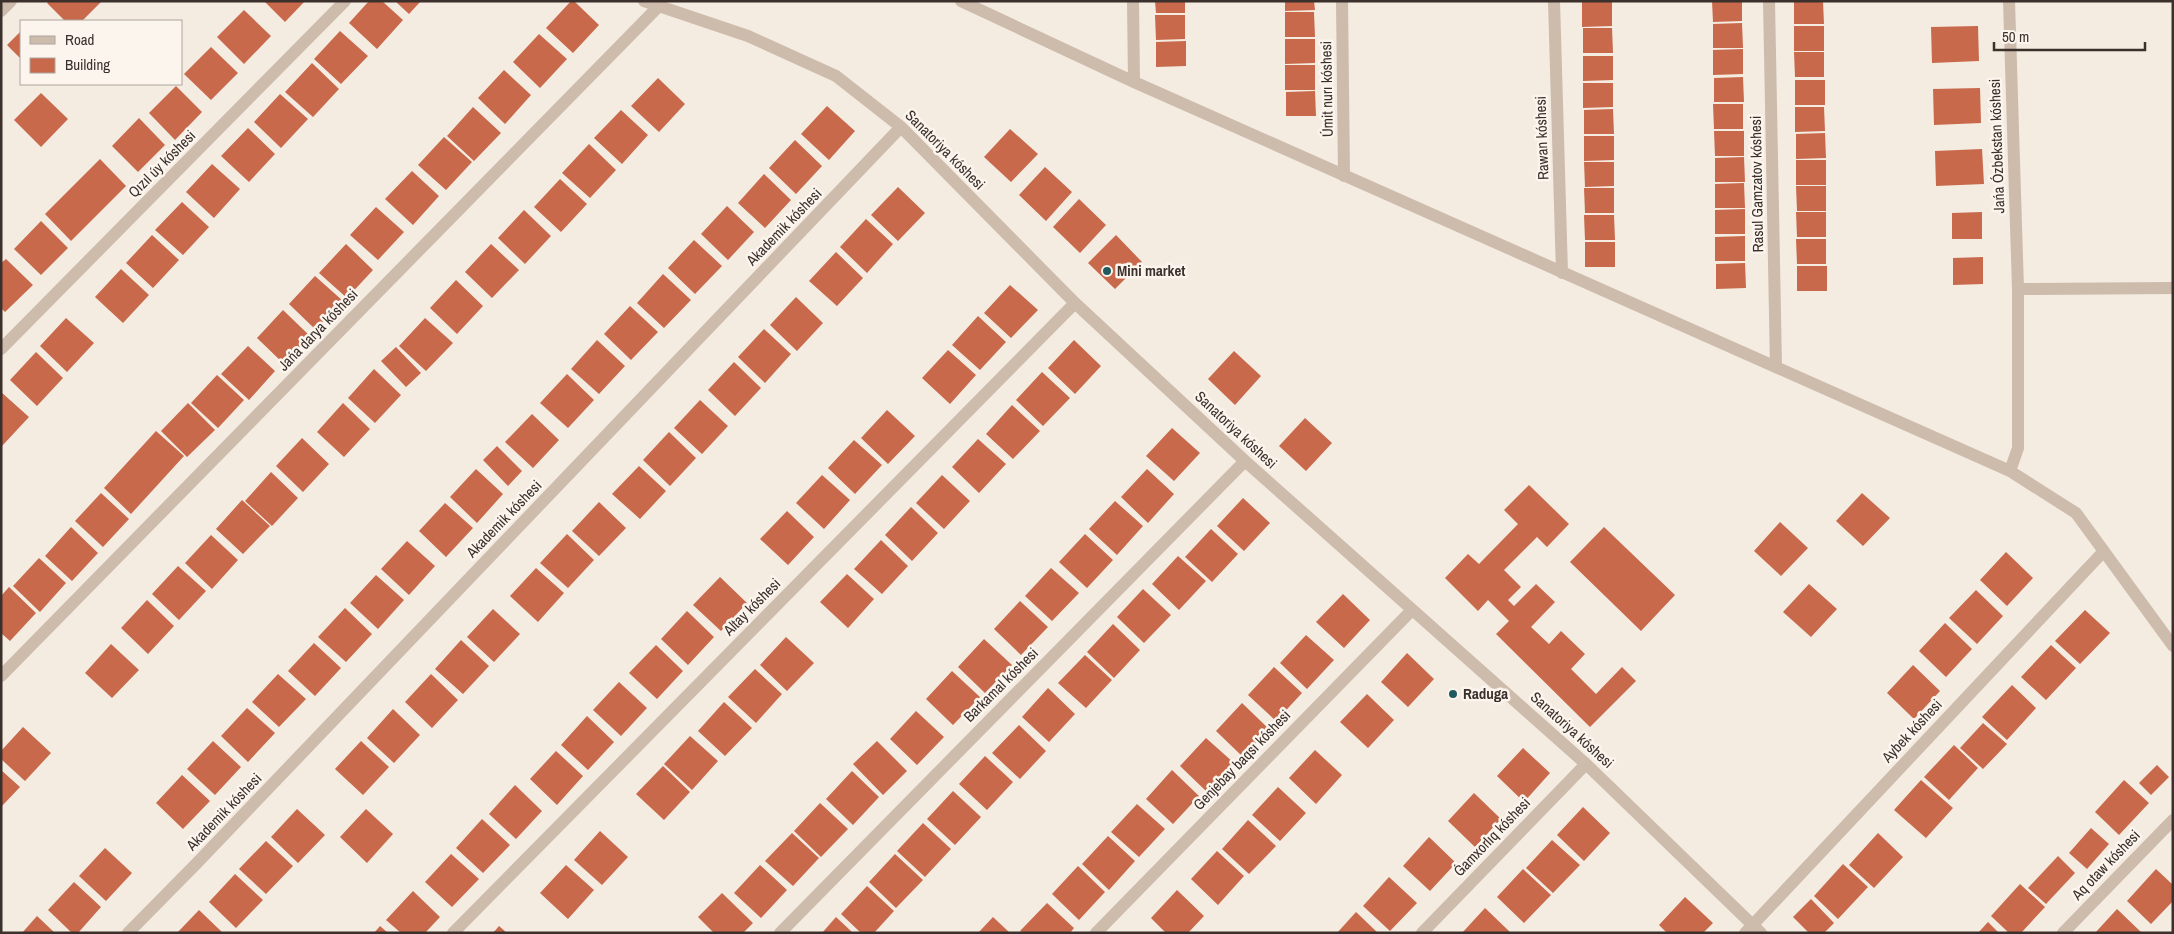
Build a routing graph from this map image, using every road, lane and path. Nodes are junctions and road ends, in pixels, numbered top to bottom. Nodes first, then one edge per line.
1 (11, 1) edge
2 (345, 1) edge
3 (644, 1) edge
4 (961, 1) edge
5 (1133, 1) edge
6 (1342, 1) edge
7 (1554, 1) edge
8 (1769, 1) edge
9 (2009, 1) edge
10 (658, 4) edge
11 (1, 11) edge
12 (1134, 82) junction
13 (902, 127) junction
14 (1344, 176) junction
15 (1562, 273) junction
16 (2173, 288) edge
17 (2018, 289) junction
18 (1075, 303) junction
19 (1, 349) edge
20 (1776, 366) junction
21 (1245, 460) junction
22 (2010, 471) junction
23 (2104, 551) junction
24 (1412, 610) junction
25 (2173, 646) edge
26 (1, 676) edge
27 (1586, 764) junction
28 (2173, 820) edge
29 (1753, 930) edge
30 (128, 933) edge
31 (453, 933) edge
32 (780, 933) edge
33 (1096, 933) edge
34 (1422, 933) edge
35 (2063, 933) edge

1 - 11 street
2 - 19 street, Qızıl úy kóshesi
3 - 10 street, Sanatoriya kóshesi
4 - 12 street
5 - 12 street
6 - 14 street, Úmit nurı kóshesi
7 - 15 street, Rawan kóshesi
8 - 20 street, Rasul Gamzatov kóshesi
9 - 17 street, Jańa Ózbekstan kóshesi
10 - 13 street, Sanatoriya kóshesi
10 - 26 street, Jańa darya kóshesi
12 - 14 street
13 - 18 street, Sanatoriya kóshesi
13 - 30 street, Akademik kóshesi
14 - 15 street
15 - 20 street
16 - 17 street
17 - 22 street, Jańa Ózbekstan kóshesi
18 - 21 street, Sanatoriya kóshesi
18 - 31 street, Altay kóshesi
20 - 22 street
21 - 24 street, Sanatoriya kóshesi
21 - 32 street, Barkamal kóshesi
22 - 23 street
23 - 25 street
23 - 29 street, Aybek kóshesi
24 - 27 street, Sanatoriya kóshesi
24 - 33 street, Genjebay baqsı kóshesi
27 - 29 street, Sanatoriya kóshesi
27 - 34 street, Ǵamxorlıq kóshesi
28 - 35 street, Aq otaw kóshesi

